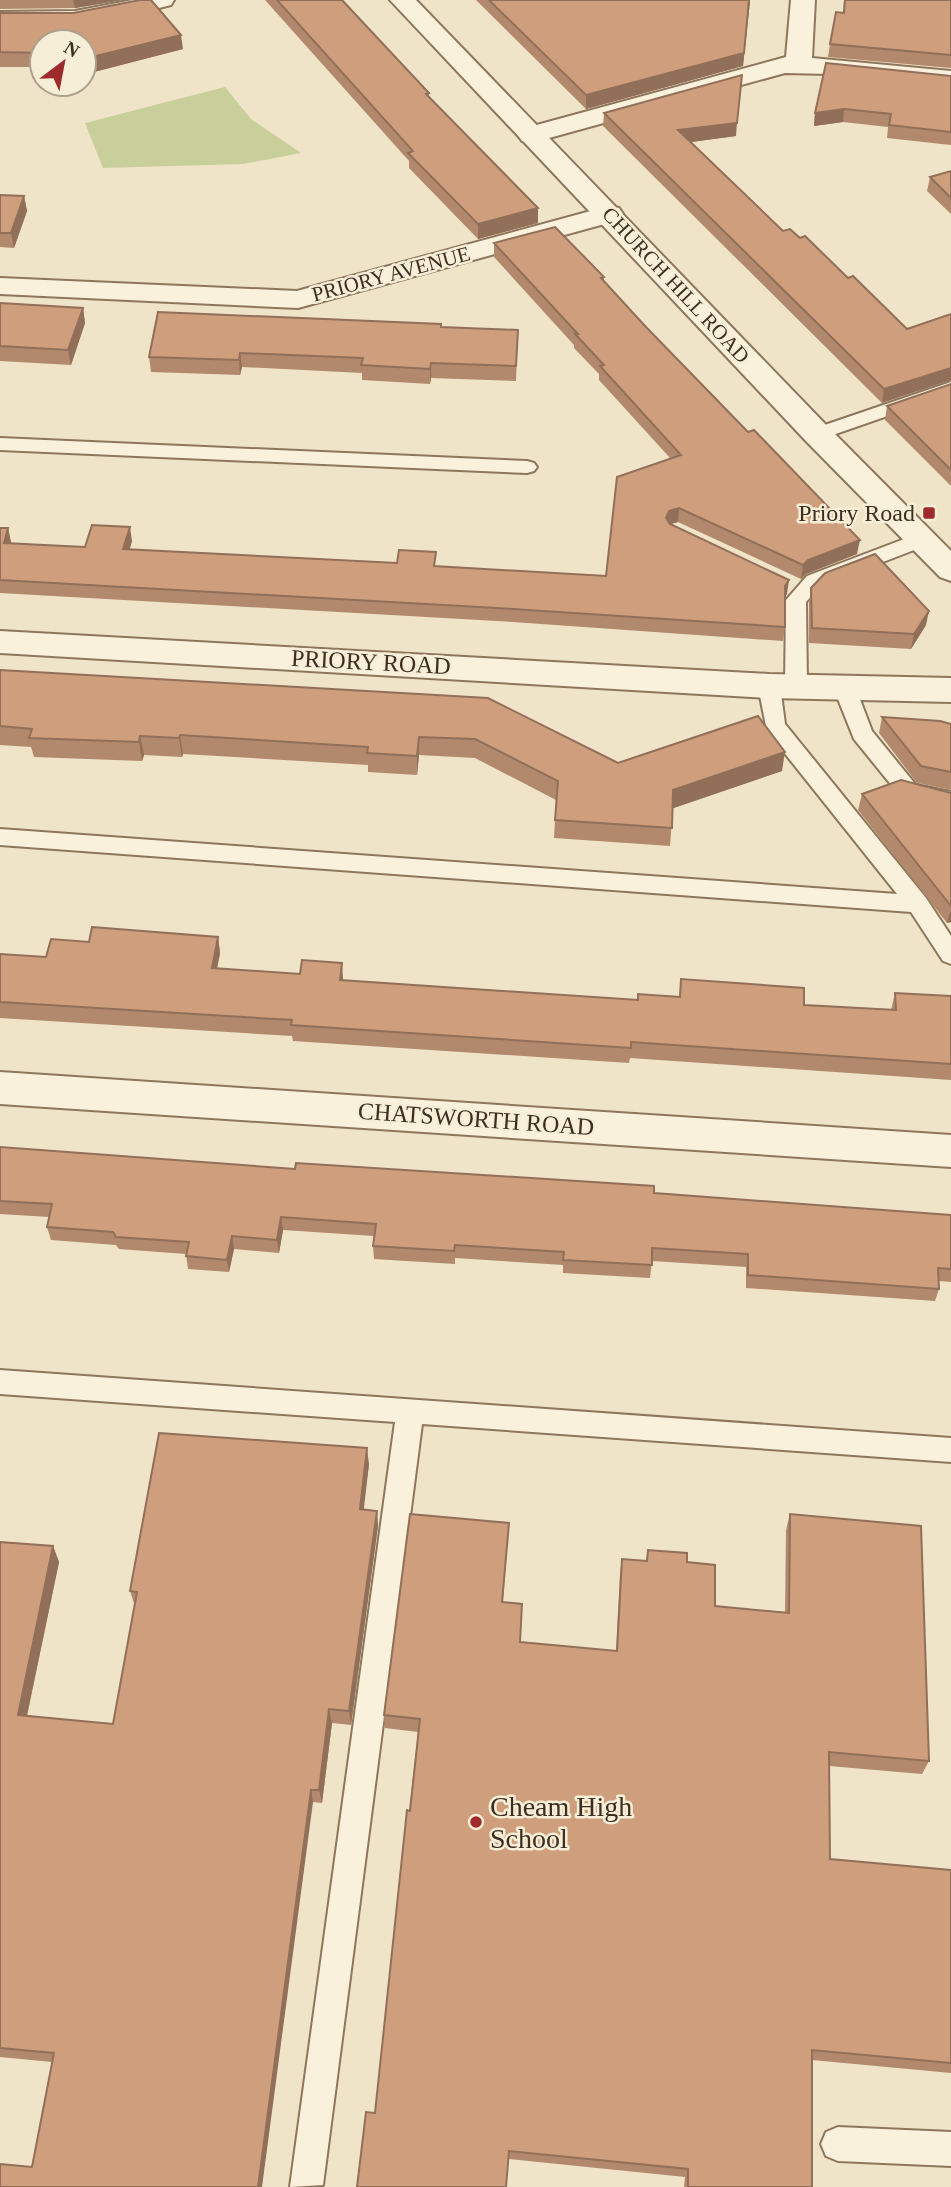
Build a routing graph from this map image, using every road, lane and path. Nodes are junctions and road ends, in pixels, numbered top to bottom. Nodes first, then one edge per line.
1 (162, 0) edge
2 (402, 0) edge
3 (803, 0) edge
4 (0, 19) edge
5 (801, 64) junction
6 (951, 79) edge
7 (531, 135) junction
8 (609, 214) junction
9 (0, 286) edge
10 (951, 388) edge
11 (817, 434) junction
12 (0, 444) edge
13 (527, 467) dead end
14 (920, 540) junction
15 (951, 570) edge
16 (0, 642) edge
17 (782, 687) junction
18 (845, 689) junction
19 (951, 690) edge
20 (951, 800) edge
21 (0, 837) edge
22 (918, 904) junction
23 (951, 954) edge
24 (0, 1088) edge
25 (951, 1151) edge
26 (0, 1382) edge
27 (410, 1413) junction
28 (951, 1450) edge
29 (838, 2144) dead end
30 (951, 2149) edge
31 (306, 2185) dead end

1 - 4 street
2 - 7 street, CHURCH HILL ROAD
3 - 5 street
5 - 6 street
5 - 7 street
7 - 8 street, CHURCH HILL ROAD
8 - 9 street, PRIORY AVENUE
8 - 11 street, CHURCH HILL ROAD
10 - 11 lane
11 - 14 street, CHURCH HILL ROAD
12 - 13 lane
14 - 15 street, CHURCH HILL ROAD
14 - 17 lane
16 - 17 street, PRIORY ROAD
17 - 18 street, PRIORY ROAD
17 - 22 lane
18 - 19 street, PRIORY ROAD
18 - 20 lane
21 - 22 lane
22 - 23 lane
24 - 25 street, CHATSWORTH ROAD
26 - 27 lane
27 - 28 lane
27 - 31 lane
29 - 30 lane

